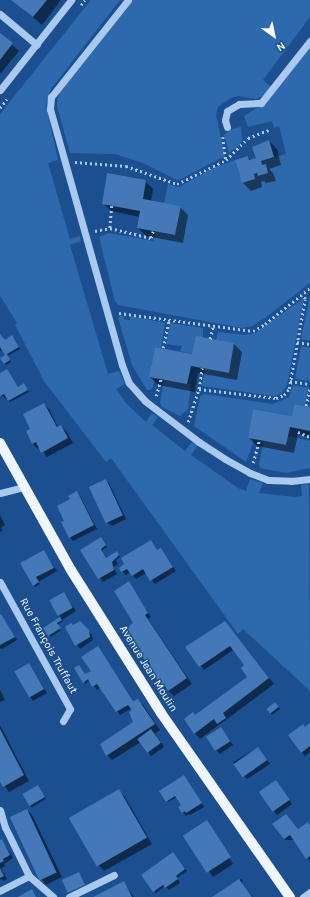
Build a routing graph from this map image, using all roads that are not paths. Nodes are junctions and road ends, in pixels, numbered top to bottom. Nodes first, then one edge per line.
1 (71, 0) edge
2 (128, 0) edge
3 (0, 14) edge
4 (310, 41) edge
5 (37, 45) junction
6 (0, 90) edge
7 (227, 127) road end
8 (0, 443) edge
9 (310, 479) edge
10 (24, 486) junction
11 (0, 493) edge
12 (0, 582) edge
13 (63, 721) dead end
14 (0, 810) edge
15 (114, 875) dead end
16 (29, 876) junction
17 (0, 891) edge
18 (310, 892) edge
19 (53, 897) edge
20 (69, 897) edge
21 (290, 897) edge
22 (303, 897) edge

1 - 5 street
2 - 9 street
3 - 5 street
4 - 7 street
5 - 6 street
8 - 10 main road, Avenue Jean Moulin
10 - 11 street
10 - 21 main road, Avenue Jean Moulin
12 - 13 street, Rue François Truffaut
14 - 16 street
15 - 20 street
16 - 17 street
16 - 19 street
18 - 22 street

